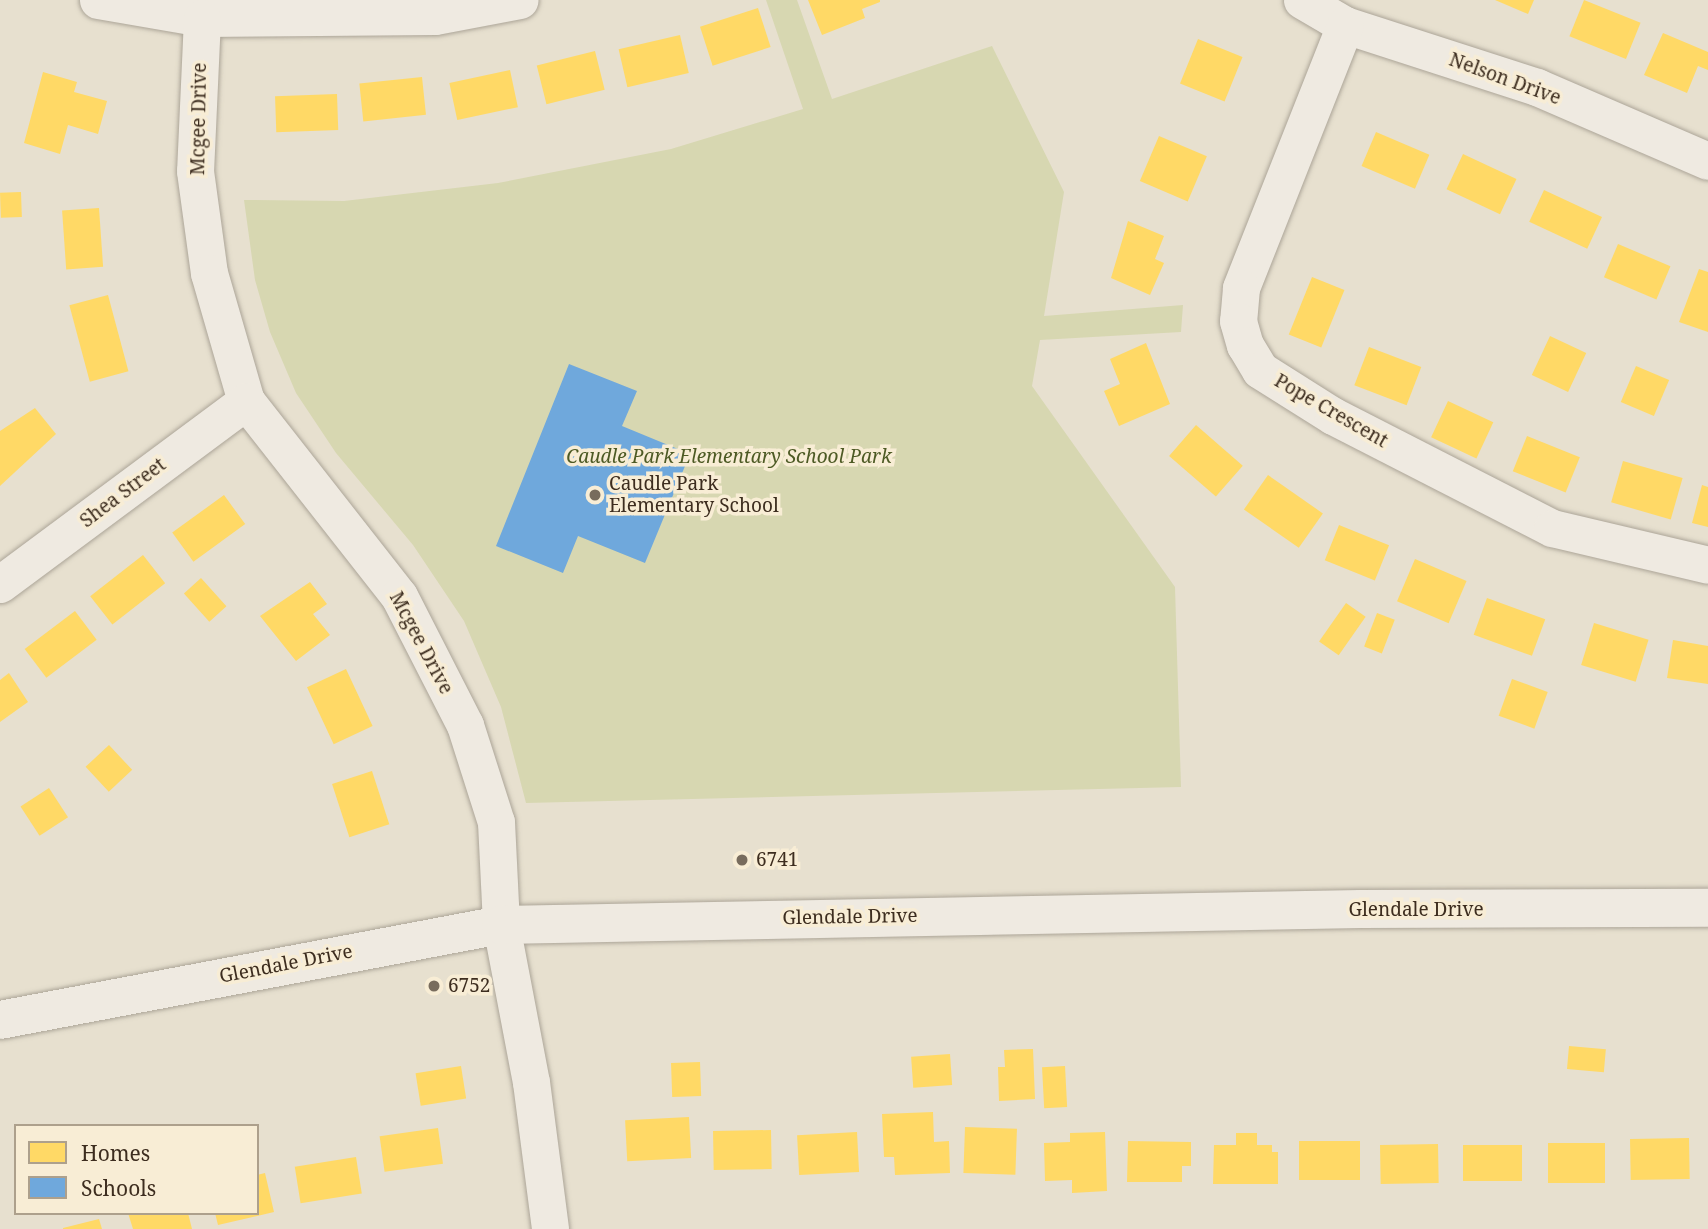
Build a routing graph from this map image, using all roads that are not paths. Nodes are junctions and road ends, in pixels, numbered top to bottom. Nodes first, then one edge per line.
1 (98, 0) edge
2 (520, 0) edge
3 (1301, 0) edge
4 (202, 18) junction
5 (1345, 25) junction
6 (1708, 161) edge
7 (246, 401) junction
8 (1708, 565) edge
9 (0, 584) edge
10 (1708, 908) edge
11 (501, 926) junction
12 (0, 1020) edge
13 (550, 1229) edge

1 - 4 street
2 - 4 street
3 - 5 street, Nelson Drive
4 - 7 street, Mcgee Drive
5 - 6 street, Nelson Drive
5 - 8 street, Pope Crescent
7 - 9 street, Shea Street
7 - 11 street, Mcgee Drive
10 - 11 main road, Glendale Drive
11 - 12 main road, Glendale Drive
11 - 13 street, Mcgee Drive

